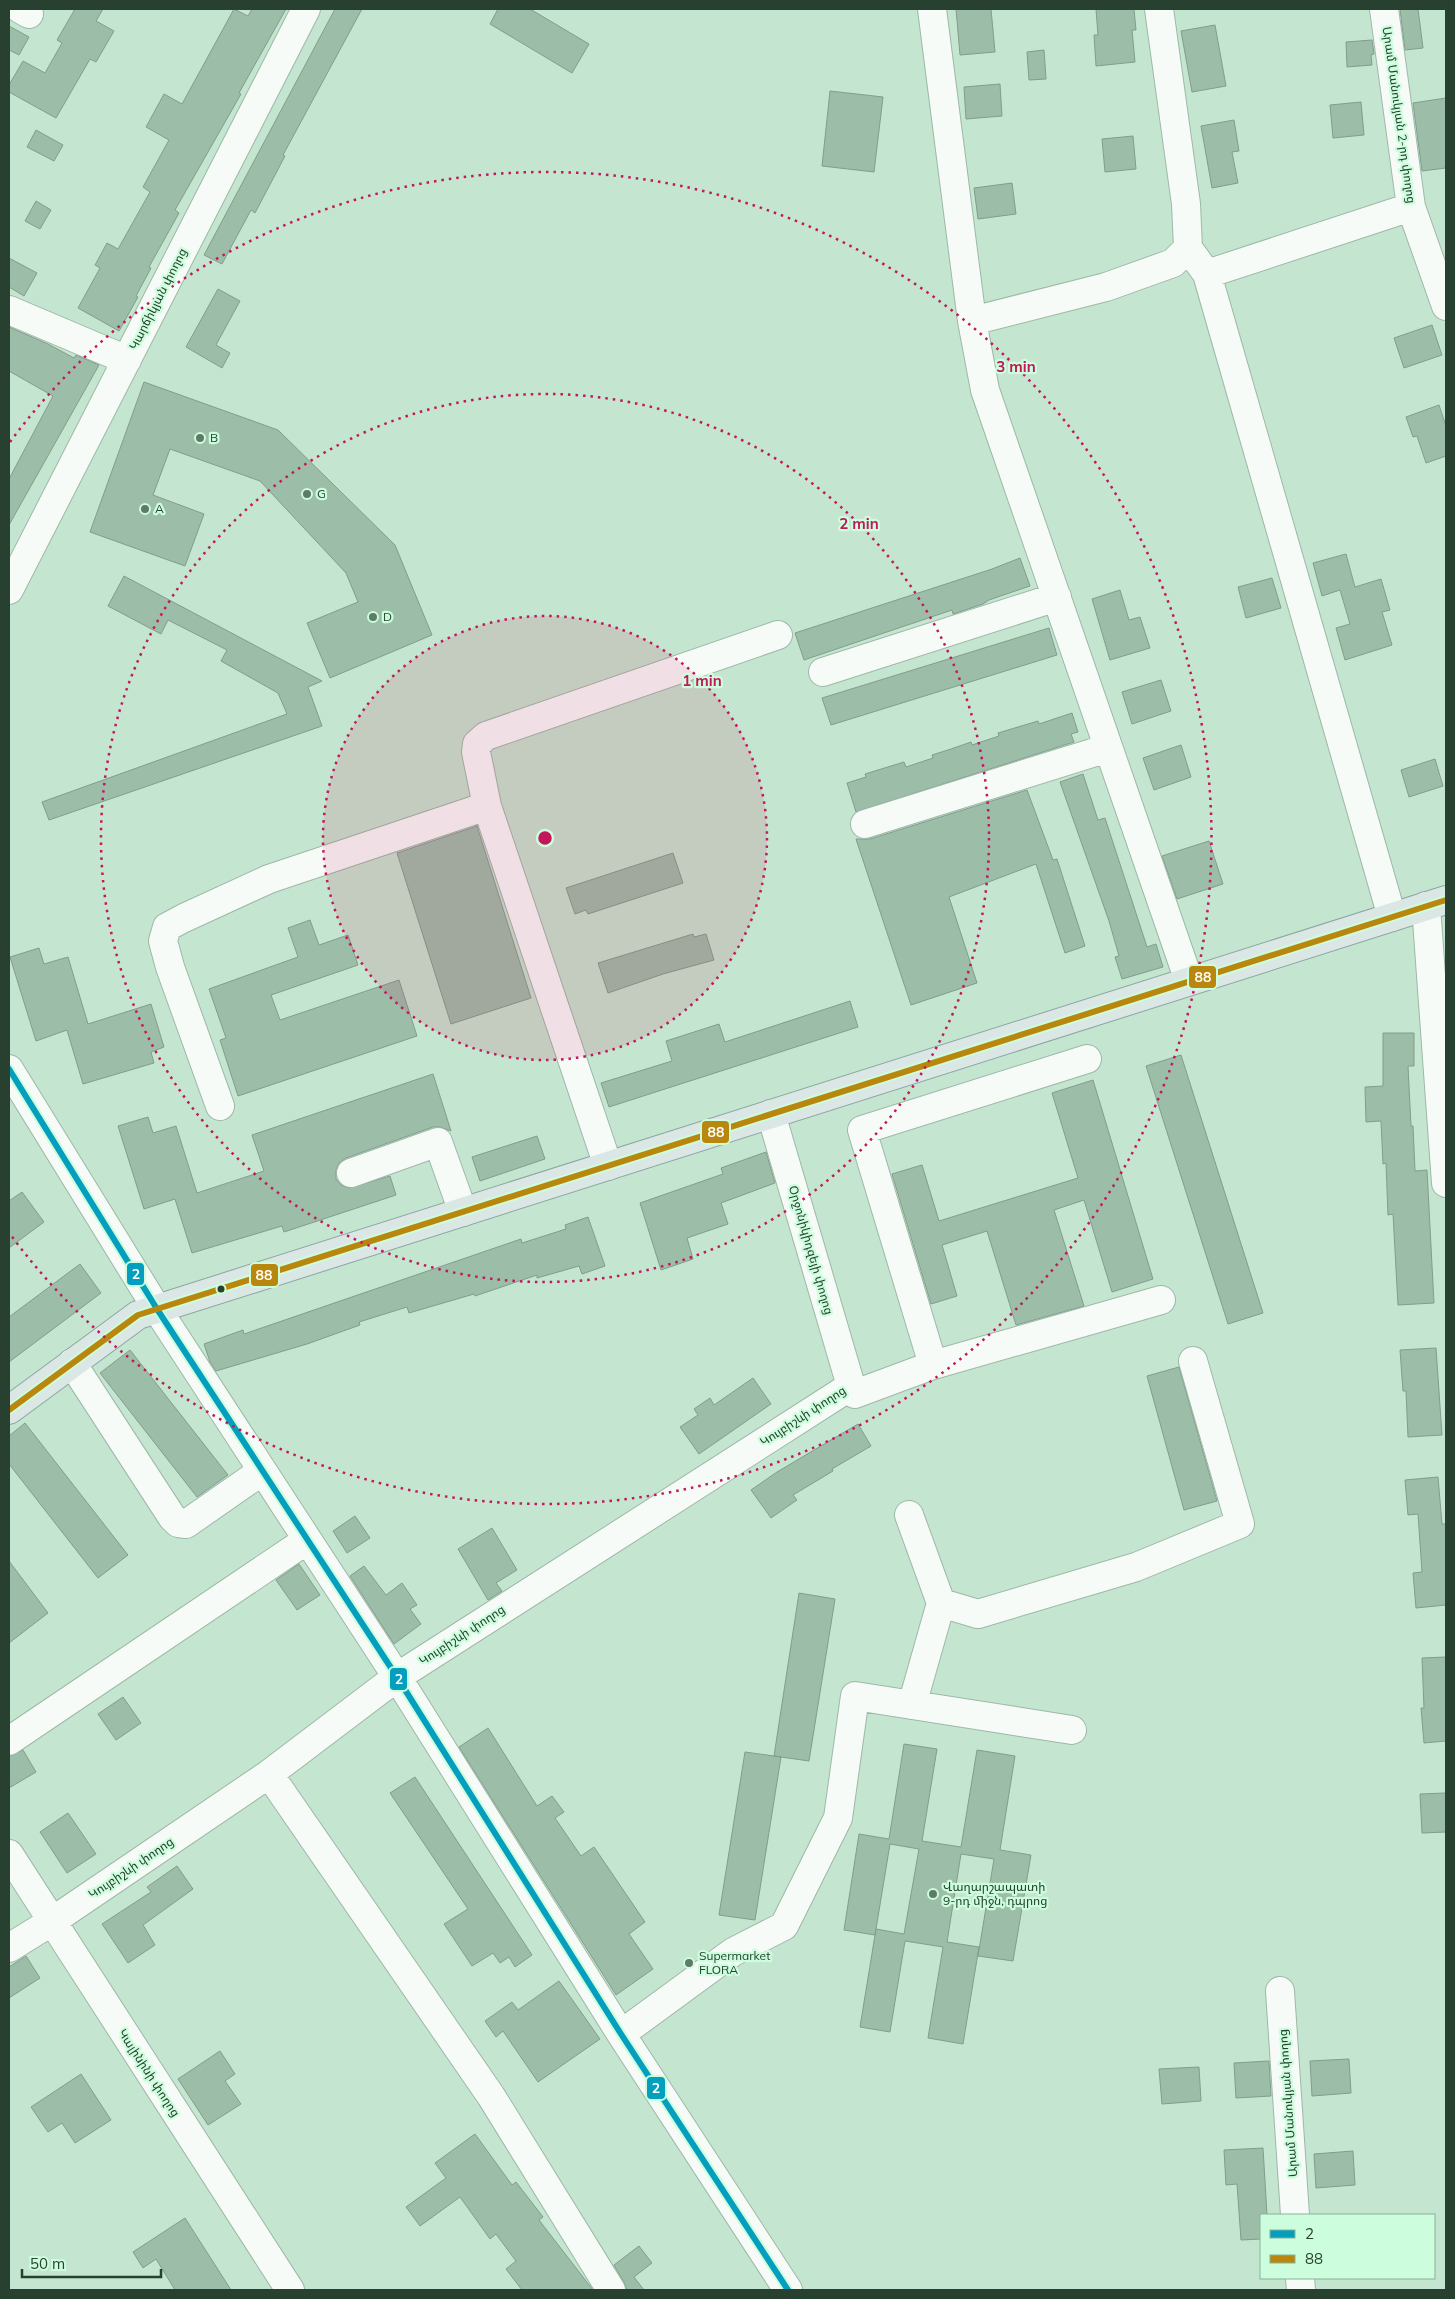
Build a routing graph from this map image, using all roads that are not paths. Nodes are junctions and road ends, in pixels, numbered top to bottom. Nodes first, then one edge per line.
1 (306, 9) edge
2 (932, 9) edge
3 (1159, 9) edge
4 (1384, 9) edge
5 (1411, 207) junction
6 (1188, 248) junction
7 (1207, 274) junction
8 (1446, 306) edge
9 (9, 310) edge
10 (972, 321) junction
11 (127, 360) junction
12 (9, 590) edge
13 (1057, 597) junction
14 (778, 635) dead end
15 (823, 672) dead end
16 (1108, 748) junction
17 (487, 806) junction
18 (865, 824) dead end
19 (1436, 903) edge
20 (1392, 917) junction
21 (1189, 981) junction
22 (1087, 1059) dead end
23 (9, 1069) edge
24 (220, 1106) dead end
25 (772, 1114) junction
26 (608, 1166) junction
27 (351, 1173) dead end
28 (1446, 1184) edge
29 (463, 1212) junction
30 (1160, 1300) dead end
31 (157, 1309) junction
32 (1193, 1361) dead end
33 (72, 1363) junction
34 (932, 1365) junction
35 (853, 1390) junction
36 (9, 1410) edge
37 (262, 1471) junction
38 (909, 1515) dead end
39 (307, 1540) junction
40 (941, 1603) junction
41 (397, 1677) junction
42 (912, 1705) junction
43 (1072, 1730) dead end
44 (9, 1741) edge
45 (269, 1774) junction
46 (9, 1854) edge
47 (51, 1922) junction
48 (9, 1948) edge
49 (1280, 1991) dead end
50 (621, 2034) junction
51 (1295, 2214) edge
52 (290, 2290) edge
53 (611, 2290) edge
54 (788, 2290) edge

1 - 11 street, Կարճիկյան փողոց
2 - 10 street
3 - 6 street
4 - 5 street, Արամ Մանուկյան 2-րդ փողոց
5 - 7 street
5 - 8 street, Արամ Մանուկյան 2-րդ փողոց
6 - 7 street
6 - 10 street
7 - 20 street
9 - 11 street
10 - 13 street
11 - 12 street, Կարճիկյան փողոց
13 - 15 street
13 - 16 street
14 - 17 street
16 - 18 street
16 - 21 street
17 - 24 street
17 - 26 street
19 - 20 main road
19 - 28 street
20 - 21 main road
21 - 25 main road
22 - 34 street
23 - 31 street
25 - 26 main road
25 - 35 street, Օրջոնիկիդզեյի փողոց
26 - 29 main road
27 - 29 street
29 - 31 main road
30 - 34 street, Կույբիշևի փողոց
31 - 33 main road
31 - 37 street
32 - 40 street
33 - 36 main road
33 - 37 street
34 - 35 street, Կույբիշևի փողոց
35 - 41 street, Կույբիշևի փողոց
37 - 39 street
38 - 40 street
39 - 41 street
39 - 44 street
40 - 42 street
41 - 45 street, Կույբիշևի փողոց
41 - 50 street
42 - 43 street
42 - 50 street
45 - 47 street, Կույբիշևի փողոց
45 - 53 street
46 - 47 street, Կալինինի փողոց
47 - 48 street, Կույբիշևի փողոց
47 - 52 street, Կալինինի փողոց
49 - 51 street, Արամ Մանուկյան փողոց
50 - 54 street

